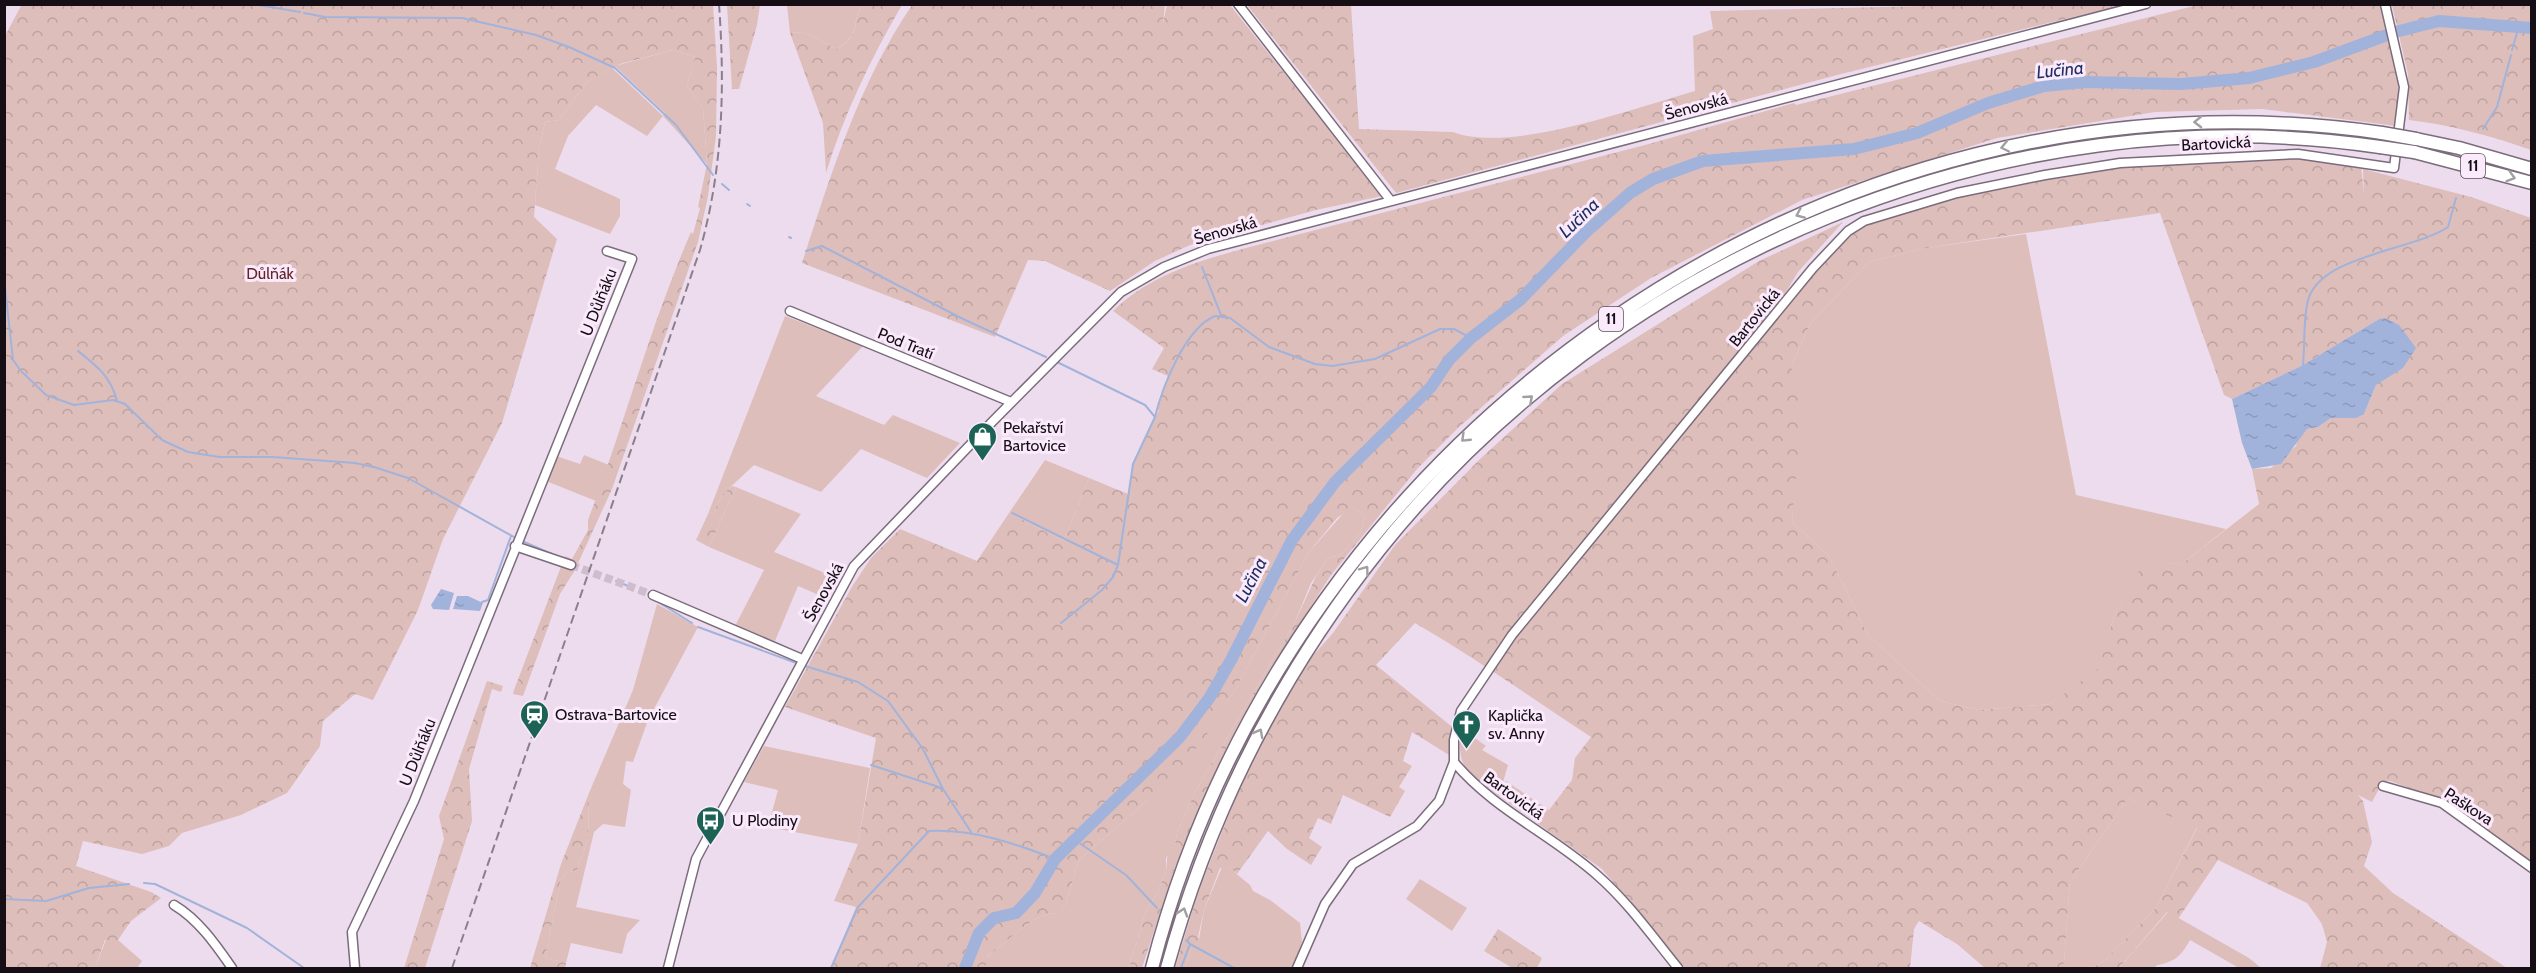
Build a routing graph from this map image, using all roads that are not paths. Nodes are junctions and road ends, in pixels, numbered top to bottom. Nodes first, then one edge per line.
1 (1238, 4) edge
2 (2146, 4) edge
3 (2385, 4) edge
4 (2532, 169) edge
5 (2532, 183) edge
6 (1391, 201) junction
7 (607, 251) dead end
8 (790, 311) dead end
9 (1011, 402) junction
10 (515, 546) junction
11 (571, 566) tunnel mouth
12 (653, 595) tunnel mouth
13 (802, 659) junction
14 (1454, 762) junction
15 (2383, 786) dead end
16 (2532, 868) edge
17 (174, 905) dead end
18 (232, 969) edge
19 (355, 969) edge
20 (668, 969) edge
21 (1152, 969) edge
22 (1167, 969) edge
23 (1297, 969) edge
24 (1678, 969) edge

1 - 6 street
2 - 6 street, Šenovská
3 - 14 street, Bartovická
4 -> 21 highway, 11, bridge
22 -> 5 highway, 11, bridge
6 - 9 street, Šenovská
7 - 10 street, U Důlňáku
8 - 9 street, Pod Tratí
9 - 13 street, Šenovská
10 - 11 street
10 - 19 street, U Důlňáku
12 - 13 street
13 - 20 street, Šenovská
14 - 23 street
14 - 24 street, Bartovická
15 - 16 street, Paškova
17 - 18 street

